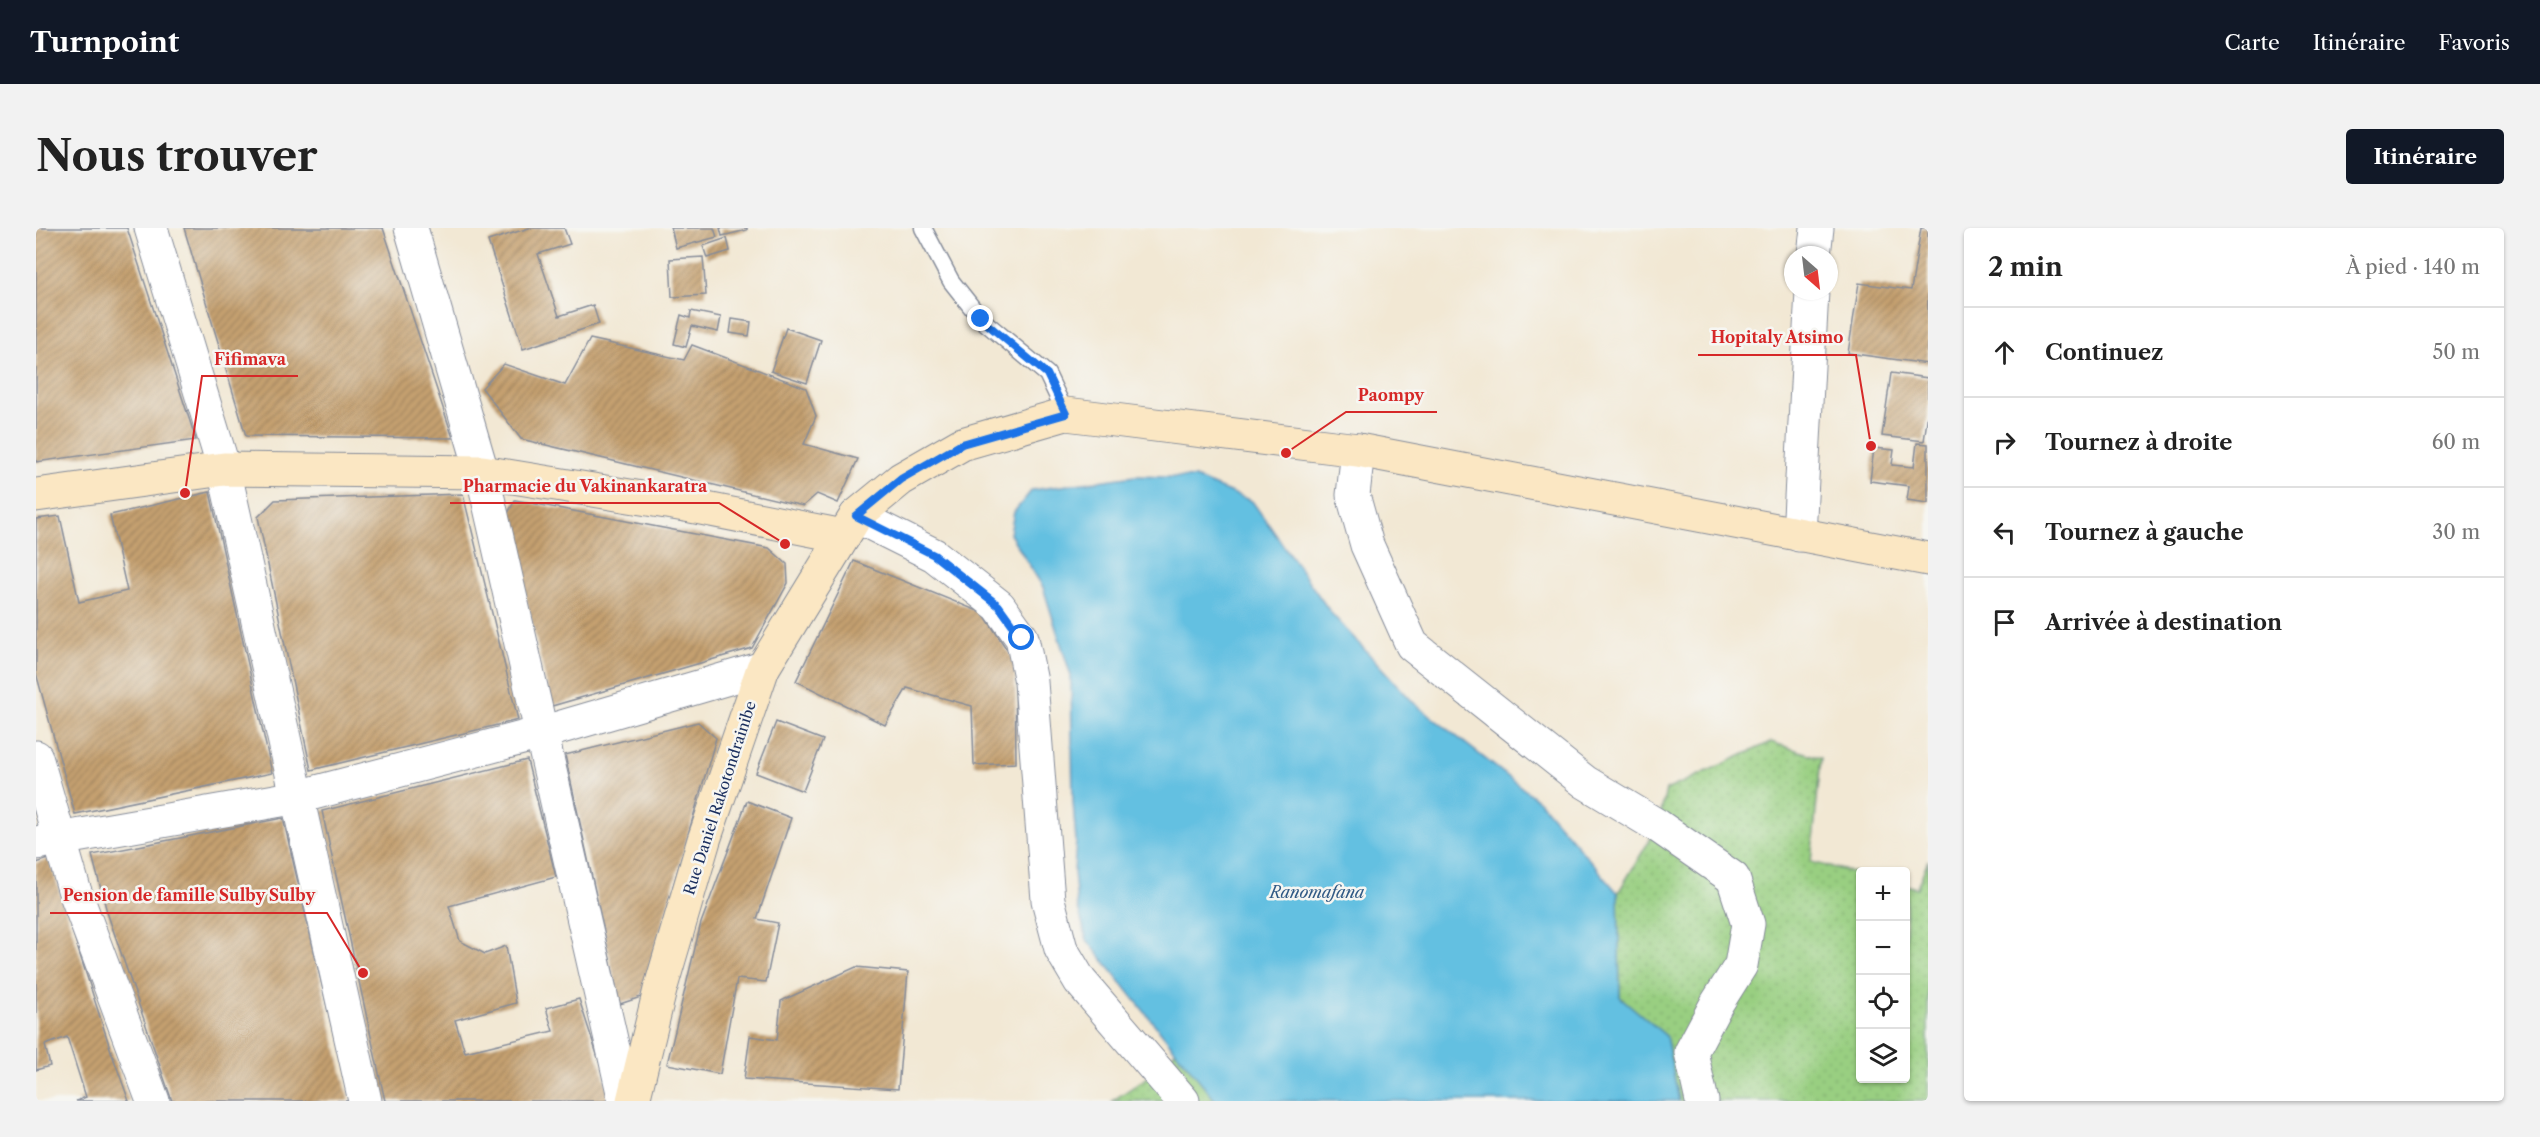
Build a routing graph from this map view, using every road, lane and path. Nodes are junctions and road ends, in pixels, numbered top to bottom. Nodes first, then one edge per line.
1 (151, 228) edge
2 (411, 228) edge
3 (923, 228) edge
4 (1817, 228) edge
5 (1815, 246) edge
6 (1812, 300) edge
7 (1066, 414) junction
8 (1358, 450) junction
9 (224, 469) junction
10 (482, 472) junction
11 (36, 495) edge
12 (849, 526) junction
13 (1799, 535) junction
14 (1928, 559) edge
15 (763, 668) junction
16 (541, 733) junction
17 (36, 757) edge
18 (298, 797) junction
19 (47, 841) edge
20 (153, 1101) edge
21 (365, 1101) edge
22 (625, 1101) edge
23 (633, 1101) edge
24 (1183, 1101) edge
25 (1702, 1101) edge

1 - 9 street
2 - 10 street
3 - 7 lane
4 - 5 street
6 - 13 street
7 - 8 street
7 - 12 street, Rue Daniel Rakotondrainibe
8 - 13 street
8 - 25 street
9 - 10 street
9 - 11 street
9 - 18 street
10 - 12 street
10 - 16 street
12 - 15 street, Rue Daniel Rakotondrainibe
12 - 24 street
13 - 14 street
15 - 16 street
15 - 23 street, Rue Daniel Rakotondrainibe
16 - 18 street
16 - 22 street
17 - 19 street
18 - 19 street
18 - 21 street
19 - 20 street

